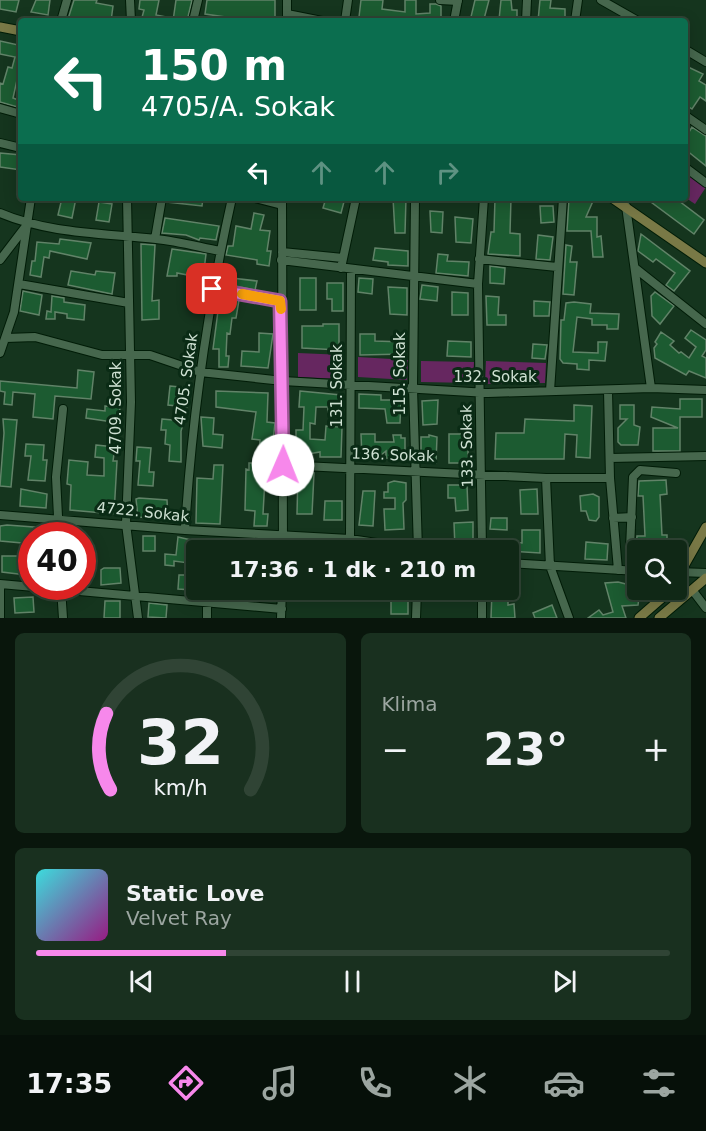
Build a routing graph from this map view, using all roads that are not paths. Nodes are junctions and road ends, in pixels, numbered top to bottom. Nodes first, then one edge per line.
1 (67, 0) edge
2 (130, 0) edge
3 (198, 0) edge
4 (287, 0) edge
5 (348, 0) edge
6 (440, 0) edge
7 (527, 0) edge
8 (578, 0) edge
9 (601, 0) edge
10 (458, 1) edge
11 (62, 18) edge
12 (131, 18) edge
13 (194, 18) edge
14 (287, 18) edge
15 (345, 18) edge
16 (455, 18) edge
17 (525, 18) edge
18 (575, 18) edge
19 (633, 18) edge
20 (0, 27) edge
21 (18, 30) edge
22 (688, 51) edge
23 (706, 62) edge
24 (0, 108) edge
25 (18, 113) edge
26 (688, 117) edge
27 (706, 130) edge
28 (0, 143) edge
29 (18, 147) edge
30 (688, 170) edge
31 (706, 183) edge
32 (31, 201) edge
33 (127, 201) edge
34 (161, 201) edge
35 (231, 201) edge
36 (282, 201) edge
37 (355, 201) edge
38 (415, 201) edge
39 (484, 201) edge
40 (562, 201) edge
41 (617, 201) edge
42 (626, 206) junction
43 (0, 213) edge
44 (27, 225) junction
45 (128, 238) junction
46 (155, 239) junction
47 (220, 251) junction
48 (282, 256) junction
49 (343, 258) junction
50 (0, 260) edge
51 (479, 260) junction
52 (706, 263) edge
53 (557, 267) junction
54 (341, 268) junction
55 (635, 268) junction
56 (351, 269) junction
57 (414, 277) junction
58 (19, 284) junction
59 (478, 284) junction
60 (212, 289) junction
61 (280, 301) junction
62 (129, 303) junction
63 (706, 324) edge
64 (6, 338) junction
65 (0, 353) edge
66 (130, 354) junction
67 (200, 372) junction
68 (284, 381) junction
69 (350, 384) junction
70 (413, 388) junction
71 (651, 388) junction
72 (706, 390) edge
73 (550, 391) junction
74 (608, 391) junction
75 (480, 393) junction
76 (63, 409) dead end
77 (706, 456) edge
78 (610, 458) junction
79 (283, 465) junction
80 (350, 467) junction
81 (415, 470) junction
82 (481, 472) junction
83 (676, 472) dead end
84 (546, 478) junction
85 (610, 478) junction
86 (0, 515) edge
87 (632, 517) junction
88 (58, 518) junction
89 (614, 518) junction
90 (58, 522) edge
91 (126, 524) junction
92 (706, 527) edge
93 (185, 530) junction
94 (283, 534) junction
95 (350, 539) junction
96 (283, 540) edge
97 (356, 540) edge
98 (418, 540) edge
99 (482, 540) edge
100 (631, 540) edge
101 (687, 559) edge
102 (519, 564) edge
103 (550, 566) junction
104 (618, 570) junction
105 (627, 570) edge
106 (687, 574) edge
107 (704, 575) edge
108 (0, 586) edge
109 (18, 587) edge
110 (693, 591) junction
111 (96, 593) edge
112 (136, 597) junction
113 (62, 600) edge
114 (282, 600) edge
115 (417, 600) edge
116 (482, 600) edge
117 (659, 600) edge
118 (207, 602) junction
119 (706, 608) edge
120 (282, 609) junction
121 (0, 618) edge
122 (63, 618) edge
123 (138, 618) edge
124 (207, 618) edge
125 (281, 618) edge
126 (416, 618) edge
127 (482, 618) edge
128 (569, 618) edge
129 (639, 618) edge
130 (659, 618) edge

1 - 11 street
2 - 12 street
3 - 13 street
4 - 14 street
5 - 15 street
6 - 10 street
7 - 17 street
8 - 18 street
9 - 19 street
10 - 16 street
20 - 21 main road
22 - 23 street
24 - 25 street
26 - 27 street
28 - 29 street
30 - 31 street
32 - 44 street
33 - 45 street, 4709. Sokak
34 - 46 street
35 - 47 street, 4705. Sokak
36 - 48 street
37 - 49 street
38 - 57 street, 115. Sokak
39 - 51 street, 133. Sokak
40 - 53 street
41 - 42 main road
42 - 52 main road
42 - 55 street
43 - 44 street
44 - 45 street
44 - 50 street
44 - 58 street
45 - 46 street
45 - 62 street, 4709. Sokak
46 - 47 street
47 - 60 street, 4705. Sokak
48 - 49 street
48 - 54 street
48 - 61 street
49 - 54 street
51 - 53 street
51 - 59 street, 133. Sokak
53 - 73 street
54 - 56 street
55 - 63 street
55 - 71 street
56 - 57 street
56 - 69 street, 131. Sokak
57 - 59 street
57 - 70 street, 115. Sokak
58 - 62 street
58 - 64 street
59 - 75 street, 133. Sokak
60 - 61 street
60 - 67 street, 4705. Sokak
61 - 68 street
62 - 66 street, 4709. Sokak
64 - 65 street
64 - 66 street, 132. Sokak
66 - 67 street, 132. Sokak
66 - 91 street, 4709. Sokak
67 - 68 street, 132. Sokak
67 - 93 street, 4705. Sokak
68 - 69 street, 132. Sokak
68 - 79 street
69 - 70 street, 132. Sokak
69 - 80 street, 131. Sokak
70 - 75 street, 132. Sokak
70 - 81 street, 115. Sokak
71 - 72 street, 132. Sokak
71 - 74 street, 132. Sokak
73 - 74 street, 132. Sokak
73 - 75 street, 132. Sokak
74 - 78 street
75 - 82 street, 133. Sokak
76 - 88 street
77 - 78 street
78 - 85 street
79 - 80 street, 136. Sokak
79 - 94 street
80 - 81 street, 136. Sokak
80 - 95 street, 131. Sokak
81 - 82 street, 136. Sokak
81 - 98 street, 115. Sokak
82 - 84 street, 136. Sokak
82 - 99 street, 133. Sokak
83 - 87 street
84 - 85 street, 136. Sokak
84 - 103 street
85 - 89 street
86 - 88 street, 4722. Sokak
87 - 89 street
87 - 100 street
88 - 90 street
88 - 91 street, 4722. Sokak
89 - 104 street
91 - 93 street, 4722. Sokak
91 - 112 street, 4709. Sokak
92 - 101 main road
93 - 94 street, 4722. Sokak
94 - 95 street, 4722. Sokak
94 - 96 street
95 - 97 street, 4722. Sokak
102 - 103 street
103 - 104 street
103 - 128 street
104 - 105 street
106 - 107 street
107 - 110 main road
108 - 109 street
108 - 121 street
110 - 119 street
110 - 130 main road
111 - 112 street
112 - 118 street
112 - 123 street, 4709. Sokak
113 - 122 street
114 - 120 street
115 - 126 street
116 - 127 street
117 - 129 main road
118 - 120 street
118 - 124 street
120 - 125 street

